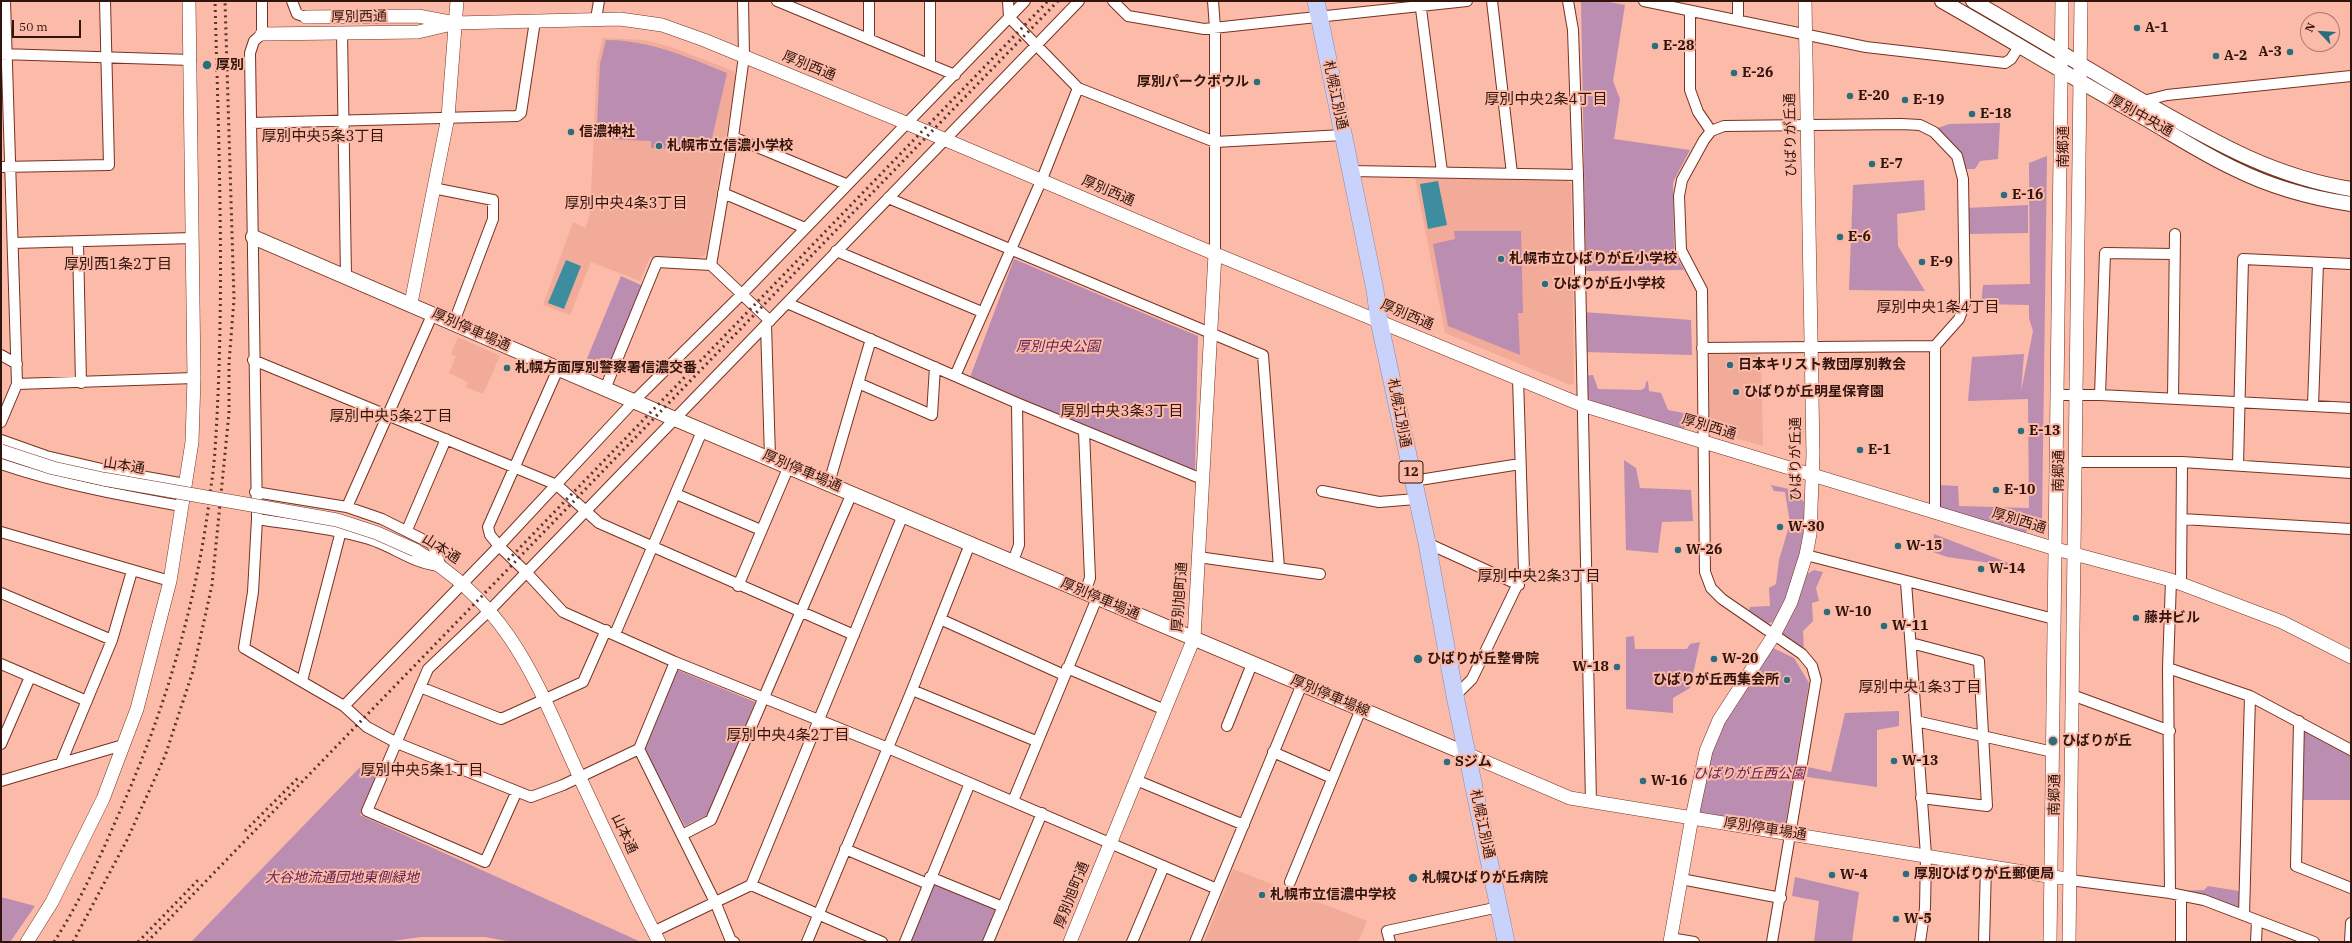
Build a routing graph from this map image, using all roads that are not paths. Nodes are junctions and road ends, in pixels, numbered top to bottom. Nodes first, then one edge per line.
1 (5, 1) edge
2 (106, 1) edge
3 (189, 1) edge
4 (262, 1) edge
5 (292, 1) edge
6 (457, 1) edge
7 (599, 1) edge
8 (743, 1) edge
9 (777, 1) edge
10 (869, 1) edge
11 (930, 1) edge
12 (1008, 1) edge
13 (1024, 1) edge
14 (1079, 1) edge
15 (1113, 1) edge
16 (1213, 1) edge
17 (1467, 1) edge
18 (1492, 1) edge
19 (1568, 1) edge
20 (1644, 1) edge
21 (1738, 1) edge
22 (1805, 1) edge
23 (1942, 1) edge
24 (1973, 1) edge
25 (2062, 1) edge
26 (2081, 1) edge
27 (1420, 3) edge
28 (1677, 4) edge
29 (796, 5) edge
30 (1318, 9) edge
31 (1690, 11) junction
32 (1010, 16) junction
33 (306, 17) joint
34 (596, 19) junction
35 (1738, 20) junction
36 (535, 21) junction
37 (455, 23) junction
38 (1215, 28) junction
39 (342, 33) junction
40 (262, 34) junction
41 (1806, 35) junction
42 (869, 38) junction
43 (1037, 45) junction
44 (2020, 45) junction
45 (4, 54) edge
46 (2061, 54) junction
47 (107, 56) junction
48 (744, 56) junction
49 (191, 60) junction
50 (930, 64) junction
51 (2079, 65) junction
52 (2061, 71) junction
53 (955, 75) junction
54 (2351, 76) edge
55 (2080, 82) junction
56 (1078, 88) junction
57 (2143, 101) junction
58 (448, 117) junction
59 (343, 120) junction
60 (252, 123) junction
61 (906, 124) junction
62 (1807, 125) junction
63 (1711, 131) junction
64 (1343, 135) junction
65 (733, 136) junction
66 (945, 139) junction
67 (1215, 142) junction
68 (6, 167) edge
69 (1351, 171) junction
70 (1442, 172) junction
71 (1512, 174) junction
72 (1578, 175) junction
73 (1042, 180) junction
74 (846, 184) junction
75 (433, 188) junction
76 (2351, 189) edge
77 (723, 193) junction
78 (888, 198) junction
79 (2351, 204) edge
80 (805, 228) junction
81 (2175, 234) dead end
82 (253, 236) junction
83 (193, 238) junction
84 (13, 243) junction
85 (78, 243) junction
86 (1010, 250) junction
87 (836, 251) junction
88 (1215, 254) junction
89 (2174, 254) junction
90 (2318, 263) junction
91 (2351, 264) edge
92 (711, 265) junction
93 (346, 276) junction
94 (742, 294) junction
95 (410, 303) junction
96 (787, 303) junction
97 (982, 312) junction
98 (433, 313) junction
99 (1379, 321) junction
100 (454, 322) junction
101 (768, 323) junction
102 (1210, 333) junction
103 (871, 339) junction
104 (1935, 346) junction
105 (1811, 347) junction
106 (1702, 348) junction
107 (1, 355) edge
108 (254, 360) junction
109 (17, 364) junction
110 (935, 367) junction
111 (558, 369) junction
112 (955, 376) junction
113 (194, 378) junction
114 (1518, 378) junction
115 (81, 383) junction
116 (858, 383) junction
117 (17, 384) junction
118 (605, 389) junction
119 (2058, 395) junction
120 (2077, 395) junction
121 (2100, 395) junction
122 (2173, 399) junction
123 (634, 401) junction
124 (1018, 403) junction
125 (2241, 403) junction
126 (1582, 405) junction
127 (2313, 406) junction
128 (2351, 408) edge
129 (388, 415) junction
130 (674, 419) junction
131 (1, 422) edge
132 (703, 429) junction
133 (1084, 431) junction
134 (446, 439) junction
135 (1, 440) edge
136 (1704, 443) junction
137 (1, 451) edge
138 (770, 457) junction
139 (2076, 462) junction
140 (2182, 462) junction
141 (1, 464) edge
142 (1520, 464) junction
143 (2238, 465) junction
144 (789, 466) junction
145 (516, 468) junction
146 (2351, 472) edge
147 (1813, 476) junction
148 (1202, 479) junction
149 (1413, 481) junction
150 (829, 483) junction
151 (185, 484) junction
152 (557, 485) junction
153 (1322, 490) dead end
154 (255, 492) junction
155 (852, 493) junction
156 (676, 494) junction
157 (1416, 499) junction
158 (181, 506) junction
159 (347, 507) junction
160 (585, 511) junction
161 (1936, 514) junction
162 (903, 515) junction
163 (2182, 519) junction
164 (257, 520) junction
165 (2351, 529) edge
166 (407, 530) junction
167 (761, 530) junction
168 (341, 531) junction
169 (1, 532) edge
170 (1427, 543) junction
171 (970, 544) junction
172 (499, 546) junction
173 (652, 547) junction
174 (2056, 549) junction
175 (2074, 554) junction
176 (1806, 555) junction
177 (1198, 557) junction
178 (1013, 561) junction
179 (441, 566) junction
180 (1279, 568) junction
181 (132, 570) junction
182 (526, 572) junction
183 (1320, 574) dead end
184 (170, 581) junction
185 (1906, 582) junction
186 (2176, 582) junction
187 (462, 583) junction
188 (1519, 585) junction
189 (738, 586) junction
190 (1, 593) edge
191 (1091, 595) junction
192 (490, 610) junction
193 (801, 613) junction
194 (940, 619) junction
195 (2054, 619) junction
196 (610, 632) junction
197 (854, 635) junction
198 (1774, 636) junction
199 (1194, 638) junction
200 (112, 640) junction
201 (1911, 643) junction
202 (2351, 656) edge
203 (675, 662) junction
204 (1, 664) edge
205 (1252, 664) junction
206 (2168, 668) junction
207 (1066, 671) junction
208 (30, 677) junction
209 (302, 681) junction
210 (1302, 684) junction
211 (420, 687) junction
212 (912, 690) junction
213 (2072, 695) junction
214 (1455, 696) junction
215 (2250, 696) junction
216 (763, 698) junction
217 (546, 699) junction
218 (87, 701) junction
219 (344, 706) junction
220 (1361, 709) junction
221 (1165, 710) junction
222 (819, 720) junction
223 (1916, 721) junction
224 (2299, 721) junction
225 (1227, 726) dead end
226 (2170, 731) junction
227 (1982, 736) junction
228 (1036, 741) junction
229 (397, 743) junction
230 (1, 744) edge
231 (123, 745) junction
232 (888, 748) junction
233 (639, 749) junction
234 (2351, 750) edge
235 (1273, 752) junction
236 (2053, 752) junction
237 (1467, 754) junction
238 (61, 763) junction
239 (580, 777) junction
240 (1332, 778) junction
241 (1136, 780) junction
242 (1, 781) edge
243 (970, 783) junction
244 (516, 793) junction
245 (1921, 798) junction
246 (1013, 801) junction
247 (1590, 802) junction
248 (1042, 814) junction
249 (1692, 817) junction
250 (1244, 825) junction
251 (1791, 834) junction
252 (682, 835) junction
253 (1110, 842) junction
254 (845, 849) junction
255 (1926, 855) junction
256 (1986, 864) junction
257 (1164, 866) junction
258 (2051, 876) junction
259 (1681, 879) junction
260 (2070, 880) junction
261 (929, 881) junction
262 (1290, 882) dead end
263 (751, 886) junction
264 (2351, 888) edge
265 (1217, 889) junction
266 (2170, 893) junction
267 (2181, 896) junction
268 (1781, 898) junction
269 (716, 904) junction
270 (1002, 907) junction
271 (1499, 907) junction
272 (819, 914) junction
273 (2244, 915) junction
274 (2257, 921) junction
275 (2351, 922) edge
276 (656, 937) edge
277 (1670, 940) edge
278 (27, 942) edge
279 (734, 942) edge
280 (807, 942) edge
281 (882, 942) edge
282 (905, 942) edge
283 (988, 942) edge
284 (1070, 942) edge
285 (1132, 942) edge
286 (1195, 942) edge
287 (1390, 942) edge
288 (1506, 942) edge
289 (1694, 942) edge
290 (1772, 942) edge
291 (1920, 942) edge
292 (1984, 942) edge
293 (2050, 942) edge
294 (2070, 942) edge
295 (2181, 942) edge
296 (2256, 942) edge
297 (2314, 942) edge
298 (2350, 942) edge

1 - 45 street
2 - 47 street
3 - 49 street
4 - 40 street
5 - 33 street
6 - 37 street
7 - 34 street
8 - 48 street
9 - 29 street
10 - 42 street
11 - 50 street
12 - 32 street
13 - 32 street
14 - 43 street
15 - 38 street
16 - 38 street
17 - 27 street
18 - 71 street
19 - 72 street
20 - 28 street
21 - 35 street
22 - 41 street, ひばりが丘通
23 - 44 main road, 厚別中央通
24 - 46 main road, 厚別中央通
25 - 46 street, 南郷通
26 - 51 street, 南郷通
27 - 30 street
27 - 70 street
28 - 31 street
29 - 42 street
30 - 38 street
30 - 64 highway, 札幌江別通 / 12
31 - 35 street
31 - 63 street
32 - 43 street
32 - 53 street
33 - 37 street, 厚別西通
34 - 36 street, 厚別西通
34 - 48 street, 厚別西通
35 - 41 street
36 - 37 street, 厚別西通
36 - 58 street
37 - 39 street, 厚別西通
37 - 58 street
38 - 67 street
39 - 40 street, 厚別西通
39 - 59 street
40 - 60 street
41 - 44 street
41 - 62 street, ひばりが丘通
42 - 50 street
43 - 56 street
43 - 66 street
44 - 52 main road, 厚別中央通
45 - 47 street
45 - 68 street
46 - 51 main road, 厚別中央通
46 - 52 street, 南郷通
47 - 49 street
47 - 68 street
48 - 61 street, 厚別西通
48 - 65 street
49 - 83 street
50 - 53 street
51 - 55 street, 南郷通
51 - 57 main road, 厚別中央通
52 - 55 main road, 厚別中央通
52 - 119 street, 南郷通
53 - 61 street
54 - 57 street
55 - 79 main road, 厚別中央通
55 - 120 street, 南郷通
56 - 67 street
56 - 73 street
57 - 76 main road, 厚別中央通
58 - 59 street
58 - 75 street
59 - 60 street
59 - 93 street
60 - 82 street
61 - 66 street, 厚別西通
61 - 74 street
62 - 63 street
62 - 104 street
62 - 105 street, ひばりが丘通
63 - 106 street
64 - 67 street
64 - 69 highway, 札幌江別通 / 12
65 - 74 street
65 - 77 street
66 - 73 street, 厚別西通
66 - 78 street
67 - 88 street
68 - 84 street
69 - 70 street
69 - 99 highway, 札幌江別通 / 12
70 - 71 street
71 - 72 street
72 - 126 street
73 - 86 street
73 - 88 street, 厚別西通
74 - 80 street
75 - 95 street
75 - 100 street
77 - 80 street
77 - 92 street
78 - 86 street
78 - 87 street
80 - 94 street
81 - 89 street
82 - 93 main road, 厚別停車場通
82 - 108 street
83 - 85 street
83 - 113 street
84 - 85 street
84 - 109 street
85 - 115 street
86 - 97 street
86 - 102 street
87 - 96 street
87 - 97 street
88 - 99 street, 厚別西通
88 - 102 street, 厚別旭町通
89 - 121 street
89 - 122 street
90 - 91 street
90 - 125 street
90 - 127 street
92 - 94 street
92 - 118 street
93 - 95 main road, 厚別停車場通
94 - 101 street
94 - 123 street
95 - 98 main road, 厚別停車場通
96 - 101 street
96 - 103 street
97 - 112 street
98 - 100 main road, 厚別停車場通
98 - 129 street
99 - 114 street, 厚別西通
99 - 149 highway, 札幌江別通 / 12
100 - 111 main road, 厚別停車場通
101 - 130 street
101 - 138 street
102 - 148 street, 厚別旭町通
102 - 180 street
103 - 110 street
103 - 116 street
104 - 105 street
104 - 161 street
105 - 106 street
105 - 147 street, ひばりが丘通
106 - 136 street
107 - 109 street
108 - 129 street
108 - 154 street
109 - 117 street
110 - 112 street
110 - 116 street
111 - 118 main road, 厚別停車場通
111 - 145 street
112 - 124 street
113 - 115 street
113 - 151 street
114 - 126 street, 厚別西通
114 - 142 street
115 - 117 street
116 - 150 street
117 - 131 street
118 - 123 main road, 厚別停車場通
119 - 120 street
119 - 174 street, 南郷通
120 - 121 street
120 - 139 street, 南郷通
121 - 122 street
122 - 125 street
123 - 130 main road, 厚別停車場通
123 - 152 street
124 - 133 street
124 - 178 street
125 - 127 street
125 - 143 street
126 - 136 street, 厚別西通
126 - 247 street
127 - 128 street
129 - 134 street
129 - 159 street
130 - 132 main road, 厚別停車場通
130 - 160 street
132 - 138 main road, 厚別停車場通
132 - 156 street
133 - 148 street
133 - 191 street
134 - 145 street
134 - 166 street
135 - 151 street
136 - 147 street, 厚別西通
136 - 198 street
137 - 179 street, 山本通, bridge
138 - 144 main road, 厚別停車場通
139 - 140 street
139 - 175 street, 南郷通
140 - 143 street
140 - 163 street
141 - 158 street
142 - 149 street
142 - 188 street
143 - 146 street
144 - 150 main road, 厚別停車場通
144 - 167 street
145 - 152 street
145 - 172 street
147 - 161 street, 厚別西通
147 - 176 street, ひばりが丘通
148 - 177 street, 厚別旭町通
149 - 157 highway, 札幌江別通 / 12
150 - 155 main road, 厚別停車場通
151 - 158 street
152 - 160 street
152 - 172 street
153 - 157 street
154 - 159 street
154 - 164 street
155 - 162 main road, 厚別停車場通
155 - 193 street
156 - 167 street
156 - 173 street
157 - 170 highway, 札幌江別通 / 12
158 - 184 street
159 - 166 street
160 - 173 street
160 - 182 street
161 - 174 street, 厚別西通
162 - 171 main road, 厚別停車場通
162 - 197 street
163 - 165 street
163 - 186 street
164 - 168 street
164 - 209 street
166 - 179 street
167 - 189 street
168 - 179 street
168 - 209 street
169 - 181 street
170 - 188 street
170 - 214 highway, 札幌江別通 / 12
171 - 178 main road, 厚別停車場通
171 - 194 street
172 - 182 street
172 - 187 street
173 - 189 street
173 - 196 street
174 - 175 street, 厚別西通
174 - 195 street, 南郷通
175 - 186 street, 厚別西通
175 - 213 street, 南郷通
176 - 185 street
176 - 198 street, ひばりが丘通
177 - 180 street
177 - 199 street, 厚別旭町通
178 - 191 main road, 厚別停車場通
179 - 187 street, 山本通
180 - 183 street
181 - 184 street
181 - 200 street
182 - 192 street
182 - 196 street
184 - 231 street
185 - 195 street
185 - 201 street
186 - 202 street, 厚別西通
186 - 206 street
187 - 192 street, 山本通
187 - 219 street
188 - 214 street
189 - 193 street
190 - 200 street
191 - 199 main road, 厚別停車場通
191 - 207 street
192 - 211 street
192 - 217 street, 山本通
193 - 197 street
193 - 216 street
194 - 207 street
194 - 212 street
195 - 236 street, 南郷通
196 - 203 street
196 - 217 street
197 - 222 street
198 - 249 street, ひばりが丘通
198 - 251 street
199 - 205 main road, 厚別停車場線
199 - 221 street, 厚別旭町通
200 - 218 street
201 - 223 street
201 - 227 street
203 - 216 street
203 - 233 street
204 - 208 street
205 - 210 main road, 厚別停車場線
205 - 225 street
206 - 215 street
206 - 226 street
207 - 221 street
207 - 228 street
208 - 218 street
208 - 230 street
209 - 219 street
210 - 220 main road, 厚別停車場線
210 - 235 street
211 - 217 street
211 - 229 street
212 - 228 street
212 - 232 street
213 - 226 street
213 - 260 street, 南郷通
214 - 237 highway, 札幌江別通 / 12
215 - 224 street
215 - 273 street
216 - 222 street
216 - 252 street
217 - 239 street, 山本通
218 - 238 street
219 - 229 street
220 - 237 main road, 厚別停車場線
220 - 240 street
221 - 241 street, 厚別旭町通
222 - 232 street
222 - 263 street
223 - 227 street
223 - 245 street
224 - 234 street
224 - 264 street
226 - 266 street
227 - 236 street
227 - 245 street
228 - 246 street
229 - 244 street
229 - 244 street
231 - 238 street
231 - 278 street
232 - 243 street
232 - 254 street
233 - 239 street
233 - 252 street
235 - 240 street
235 - 250 street
236 - 258 street, 南郷通
237 - 247 street, 厚別停車場通
237 - 271 highway, 札幌江別通 / 12
238 - 242 street
239 - 244 street
239 - 276 street, 山本通
240 - 262 street
241 - 250 street
241 - 253 street, 厚別旭町通
243 - 246 street
243 - 261 street
245 - 255 street
246 - 248 street
247 - 249 street, 厚別停車場通
248 - 253 street
248 - 270 street
249 - 251 street, 厚別停車場通
249 - 259 street, ひばりが丘通
250 - 265 street
251 - 255 street, 厚別停車場通
251 - 268 street
252 - 269 street
253 - 257 street
253 - 284 street, 厚別旭町通
254 - 261 street
254 - 272 street
255 - 256 street, 厚別停車場通
255 - 291 street
256 - 258 street, 厚別停車場通
256 - 292 street
257 - 265 street
257 - 285 street
258 - 260 street, 厚別停車場通
258 - 293 street, 南郷通
259 - 268 street
259 - 277 street, ひばりが丘通
260 - 266 street
260 - 294 street, 南郷通
261 - 270 street
261 - 282 street
263 - 269 street
263 - 272 street
265 - 286 street
266 - 267 street
267 - 273 street
267 - 295 street
268 - 290 street
269 - 276 street
269 - 279 street
270 - 283 street
271 - 287 street
271 - 288 highway, 札幌江別通 / 12
272 - 280 street
272 - 281 street
273 - 274 street
274 - 296 street
274 - 297 street
275 - 298 street
277 - 289 street

